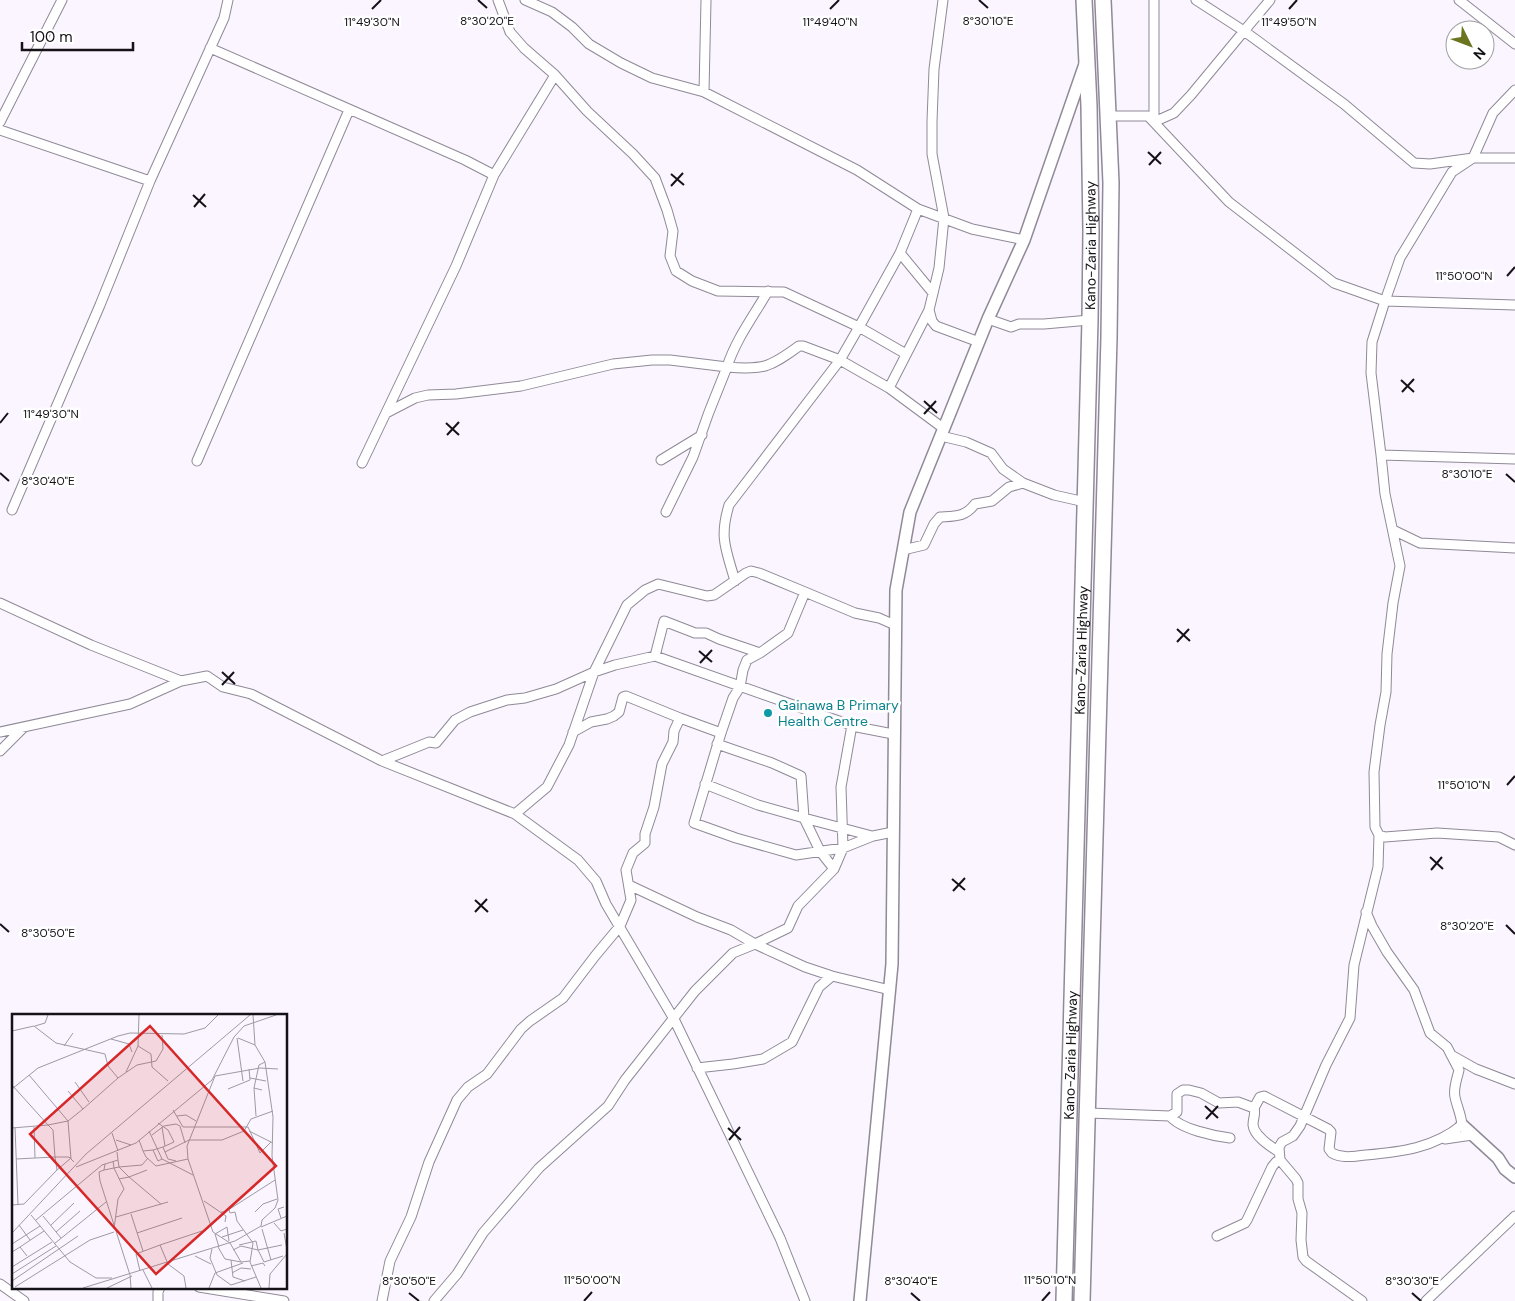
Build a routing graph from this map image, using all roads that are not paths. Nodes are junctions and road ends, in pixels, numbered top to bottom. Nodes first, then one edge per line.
1 (62, 0) edge
2 (228, 0) edge
3 (498, 0) edge
4 (525, 0) edge
5 (706, 0) edge
6 (943, 0) edge
7 (1084, 0) edge
8 (1103, 0) edge
9 (1154, 0) edge
10 (1196, 0) edge
11 (1270, 0) edge
12 (1460, 0) edge
13 (1244, 31) junction
14 (1515, 44) edge
15 (210, 48) junction
16 (1086, 63) junction
17 (556, 75) junction
18 (1515, 90) edge
19 (704, 92) junction
20 (349, 110) junction
21 (1108, 116) junction
22 (0, 122) edge
23 (1154, 122) junction
24 (0, 130) edge
25 (1473, 158) junction
26 (1515, 158) edge
27 (494, 175) junction
28 (150, 181) junction
29 (918, 209) junction
30 (944, 218) junction
31 (1024, 240) junction
32 (900, 253) junction
33 (768, 291) junction
34 (933, 293) junction
35 (1385, 302) junction
36 (1515, 305) edge
37 (929, 310) junction
38 (988, 319) junction
39 (1090, 320) junction
40 (859, 327) junction
41 (979, 342) junction
42 (906, 354) junction
43 (840, 360) junction
44 (727, 367) junction
45 (889, 388) junction
46 (388, 412) junction
47 (942, 432) junction
48 (702, 435) junction
49 (1381, 456) junction
50 (1515, 459) edge
51 (661, 460) dead end
52 (197, 461) dead end
53 (362, 463) dead end
54 (1023, 483) junction
55 (1085, 502) junction
56 (12, 510) dead end
57 (666, 512) dead end
58 (1393, 530) junction
59 (1515, 548) edge
60 (903, 550) junction
61 (735, 581) junction
62 (805, 592) junction
63 (0, 603) edge
64 (895, 625) junction
65 (760, 653) junction
66 (655, 656) junction
67 (594, 672) junction
68 (181, 681) junction
69 (740, 687) junction
70 (680, 718) junction
71 (852, 725) junction
72 (24, 727) junction
73 (0, 732) edge
74 (573, 732) junction
75 (721, 733) junction
76 (893, 734) junction
77 (718, 744) junction
78 (0, 751) edge
79 (382, 761) junction
80 (705, 784) junction
81 (515, 814) junction
82 (804, 818) junction
83 (842, 828) junction
84 (893, 832) junction
85 (1379, 835) junction
86 (873, 836) junction
87 (1515, 846) edge
88 (843, 848) junction
89 (820, 851) junction
90 (834, 869) junction
91 (629, 885) junction
92 (1366, 912) junction
93 (620, 926) junction
94 (756, 944) junction
95 (832, 976) junction
96 (890, 990) junction
97 (674, 1019) junction
98 (1451, 1055) junction
99 (697, 1068) junction
100 (1515, 1084) edge
101 (1254, 1108) junction
102 (1088, 1113) junction
103 (1170, 1116) junction
104 (1304, 1117) junction
105 (1462, 1124) junction
106 (1472, 1135) junction
107 (1230, 1138) dead end
108 (1440, 1139) junction
109 (1279, 1156) junction
110 (1515, 1177) edge
111 (1515, 1216) edge
112 (1217, 1236) dead end
113 (0, 1284) edge
114 (160, 1288) edge
115 (205, 1288) edge
116 (24, 1301) edge
117 (158, 1301) edge
118 (284, 1301) edge
119 (382, 1301) edge
120 (434, 1301) edge
121 (805, 1301) edge
122 (860, 1301) edge
123 (1064, 1301) edge
124 (1082, 1301) edge
125 (1362, 1301) edge
126 (1426, 1301) edge

1 - 22 street
2 - 15 street
3 - 17 street
4 - 19 street
5 - 19 street
6 - 30 street
7 - 16 highway, Kano-Zaria Highway
8 - 21 highway, Kano-Zaria Highway
9 - 23 street
10 - 13 street
11 - 13 street
12 - 14 street
13 - 23 street
13 - 25 street
15 - 20 street
15 - 28 street
16 - 31 street
16 - 39 highway, Kano-Zaria Highway
17 - 27 street
17 - 33 street
18 - 25 street
19 - 29 street
20 - 27 street
20 - 52 street
21 - 23 street
21 - 102 highway, Kano-Zaria Highway
23 - 35 street
24 - 28 street
25 - 26 street
25 - 35 street
27 - 46 street
28 - 56 street
29 - 30 street
29 - 32 street
30 - 31 street
30 - 34 street
31 - 38 street
32 - 34 street
32 - 40 street
33 - 40 street
33 - 44 street
34 - 37 street
35 - 36 street
35 - 49 street
37 - 41 street
37 - 42 street
38 - 39 street
38 - 41 street
39 - 55 highway, Kano-Zaria Highway
40 - 42 street
40 - 43 street
41 - 47 street
42 - 45 street
43 - 44 street
43 - 45 street
43 - 61 street
44 - 46 street
44 - 48 street
45 - 47 street
46 - 53 street
47 - 54 street
47 - 60 street
48 - 51 street
48 - 57 street
49 - 50 street
49 - 58 street
54 - 55 street
54 - 60 street
55 - 123 highway, Kano-Zaria Highway
58 - 59 street
58 - 85 street
60 - 64 street
61 - 62 street
61 - 67 street
62 - 64 street
62 - 65 street
63 - 68 street
64 - 76 street
65 - 66 street
65 - 69 street
66 - 67 street
66 - 69 street
67 - 74 street
67 - 79 street
68 - 72 street
68 - 79 street
69 - 71 street
69 - 75 street
70 - 74 street
70 - 75 street
70 - 91 street
71 - 76 street
71 - 83 street
72 - 73 street
72 - 78 street
74 - 81 street
75 - 77 street
76 - 84 street
77 - 80 street
77 - 82 street
79 - 81 street
80 - 82 street
80 - 89 street
81 - 93 street
82 - 83 street
82 - 89 street
83 - 86 street
83 - 88 street
84 - 86 street
84 - 96 street
85 - 87 street
85 - 92 street
86 - 88 street
88 - 89 street
88 - 90 street
89 - 90 street
90 - 94 street
91 - 93 street
91 - 94 street
92 - 98 street
92 - 104 street
93 - 97 street
93 - 119 street
94 - 95 street
94 - 97 street
95 - 96 street
95 - 99 street
96 - 122 street
97 - 99 street
97 - 120 street
98 - 100 street
98 - 105 street
99 - 121 street
101 - 103 street
101 - 104 street
101 - 109 street
102 - 103 street
102 - 124 highway, Kano-Zaria Highway
103 - 107 street
104 - 108 street
104 - 109 street
105 - 106 street
105 - 108 street
106 - 108 street
106 - 110 street
109 - 112 street
109 - 125 street
111 - 126 street
113 - 116 street
114 - 117 street
115 - 118 street

